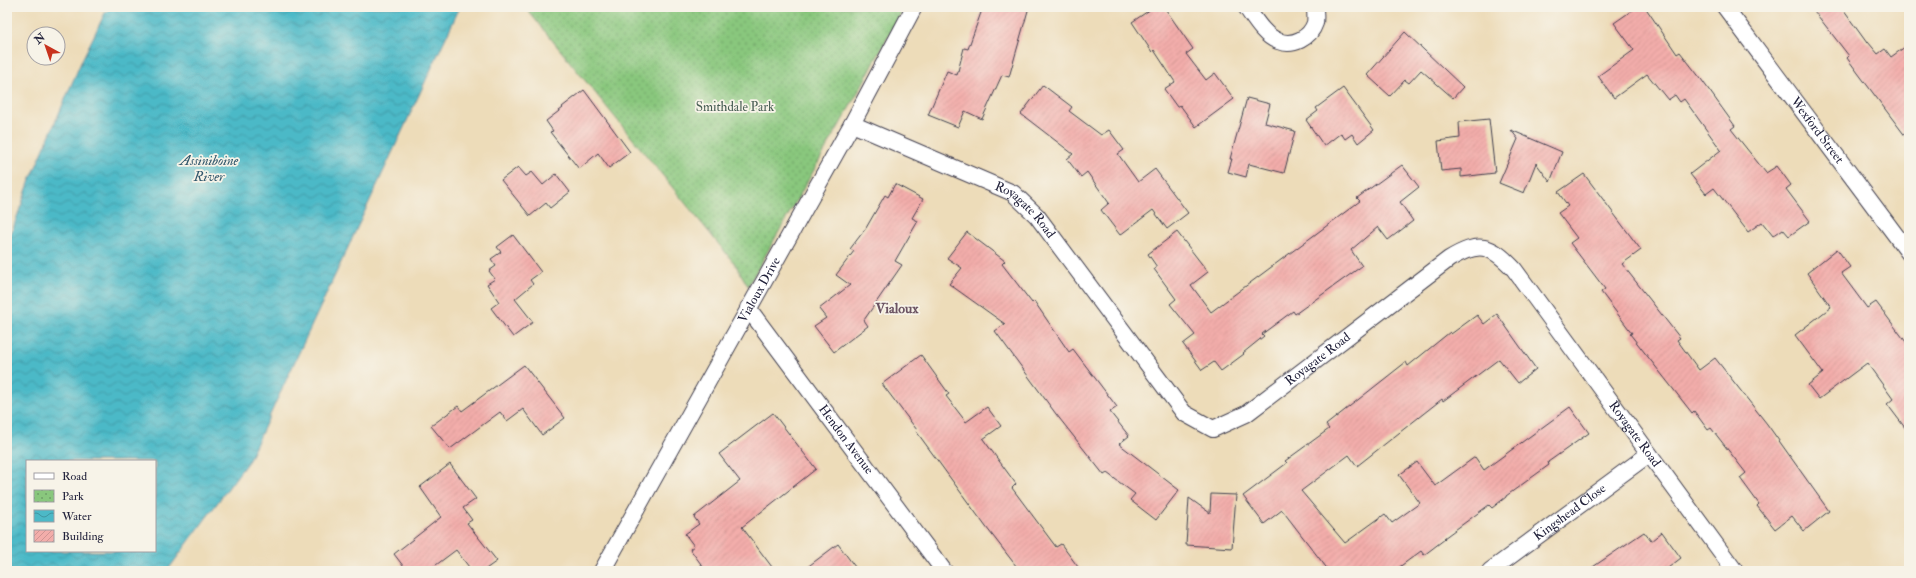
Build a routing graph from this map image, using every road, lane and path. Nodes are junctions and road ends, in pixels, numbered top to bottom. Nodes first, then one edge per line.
1 (914, 7) edge
2 (1246, 7) edge
3 (1315, 7) edge
4 (1725, 7) edge
5 (852, 124) junction
6 (1909, 253) edge
7 (748, 308) junction
8 (1649, 454) junction
9 (602, 571) edge
10 (944, 571) edge
11 (1490, 571) edge
12 (1735, 571) edge

1 - 5 street, Vialoux Drive
2 - 3 street
4 - 6 street, Wexford Street
5 - 7 street, Vialoux Drive
5 - 8 street, Royagate Road
7 - 9 street, Vialoux Drive
7 - 10 street, Hendon Avenue
8 - 11 street, Kingshead Close
8 - 12 street, Royagate Road

